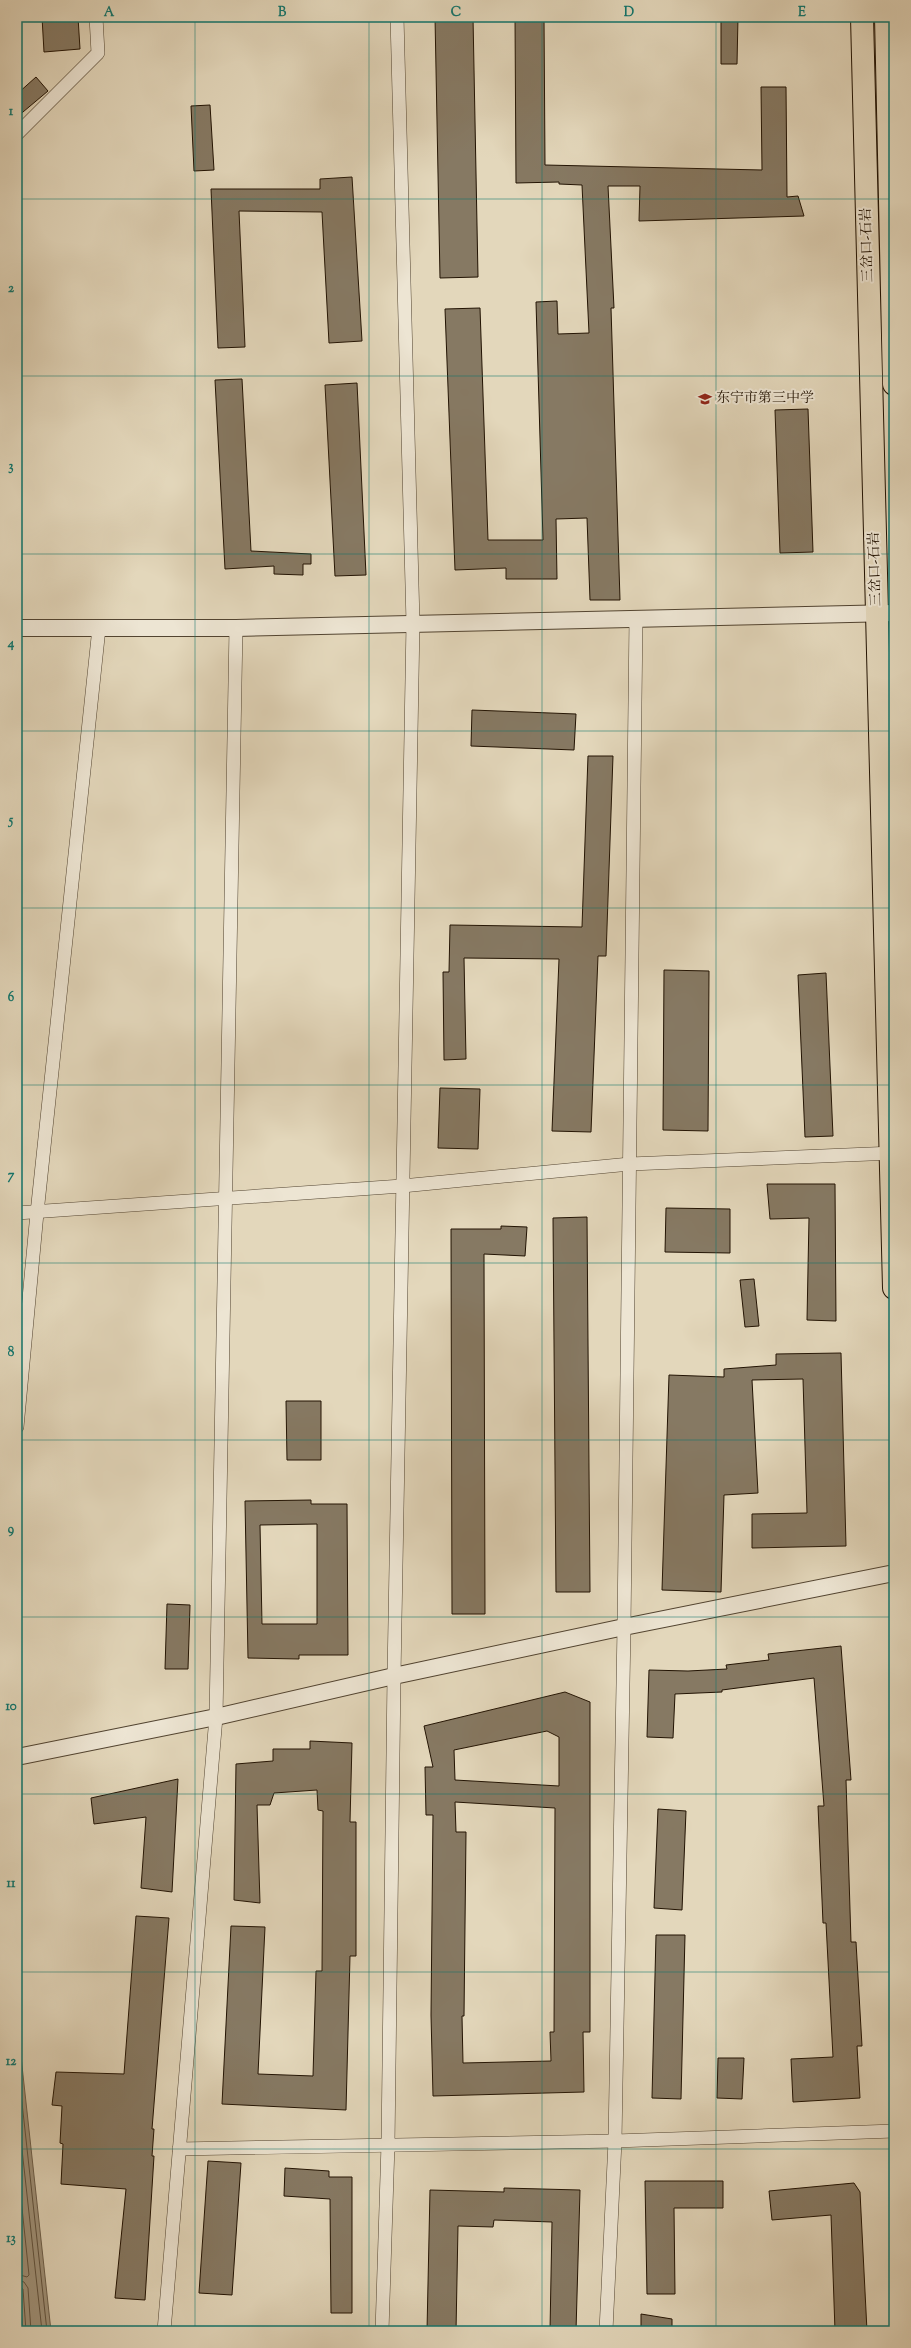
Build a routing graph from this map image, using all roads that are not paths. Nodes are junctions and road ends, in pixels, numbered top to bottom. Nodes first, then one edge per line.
1 (96, 17) edge
2 (397, 17) edge
3 (862, 17) edge
4 (886, 17) edge
5 (17, 134) edge
6 (894, 384) edge
7 (886, 613) edge
8 (636, 618) junction
9 (413, 623) junction
10 (17, 628) edge
11 (99, 628) junction
12 (236, 628) junction
13 (892, 1153) edge
14 (630, 1164) junction
15 (402, 1186) junction
16 (227, 1200) junction
17 (17, 1213) edge
18 (37, 1213) junction
19 (894, 1288) edge
20 (17, 1427) edge
21 (894, 1573) edge
22 (624, 1627) junction
23 (394, 1676) junction
24 (216, 1717) junction
25 (17, 1757) edge
26 (894, 2131) edge
27 (614, 2141) junction
28 (388, 2144) junction
29 (179, 2149) junction
30 (164, 2331) edge
31 (382, 2331) edge
32 (606, 2331) edge

1 - 5 street
2 - 9 street
3 - 7 highway, 三岔口-石岩
4 - 6 highway, 三岔口-石岩
7 - 8 street
7 - 13 highway, 三岔口-石岩
8 - 9 street
8 - 14 street
9 - 12 street
9 - 15 street
10 - 11 street
11 - 12 street
11 - 18 street
12 - 16 street
13 - 14 street
13 - 19 highway, 三岔口-石岩
14 - 15 street
14 - 22 street
15 - 16 street
15 - 23 street
16 - 18 street
16 - 24 street
17 - 18 street
18 - 20 street
21 - 22 street
22 - 23 street
22 - 27 street
23 - 24 street
23 - 28 street
24 - 25 street
24 - 29 street
26 - 27 street
27 - 28 street
27 - 32 street
28 - 29 street
28 - 31 street
29 - 30 street

